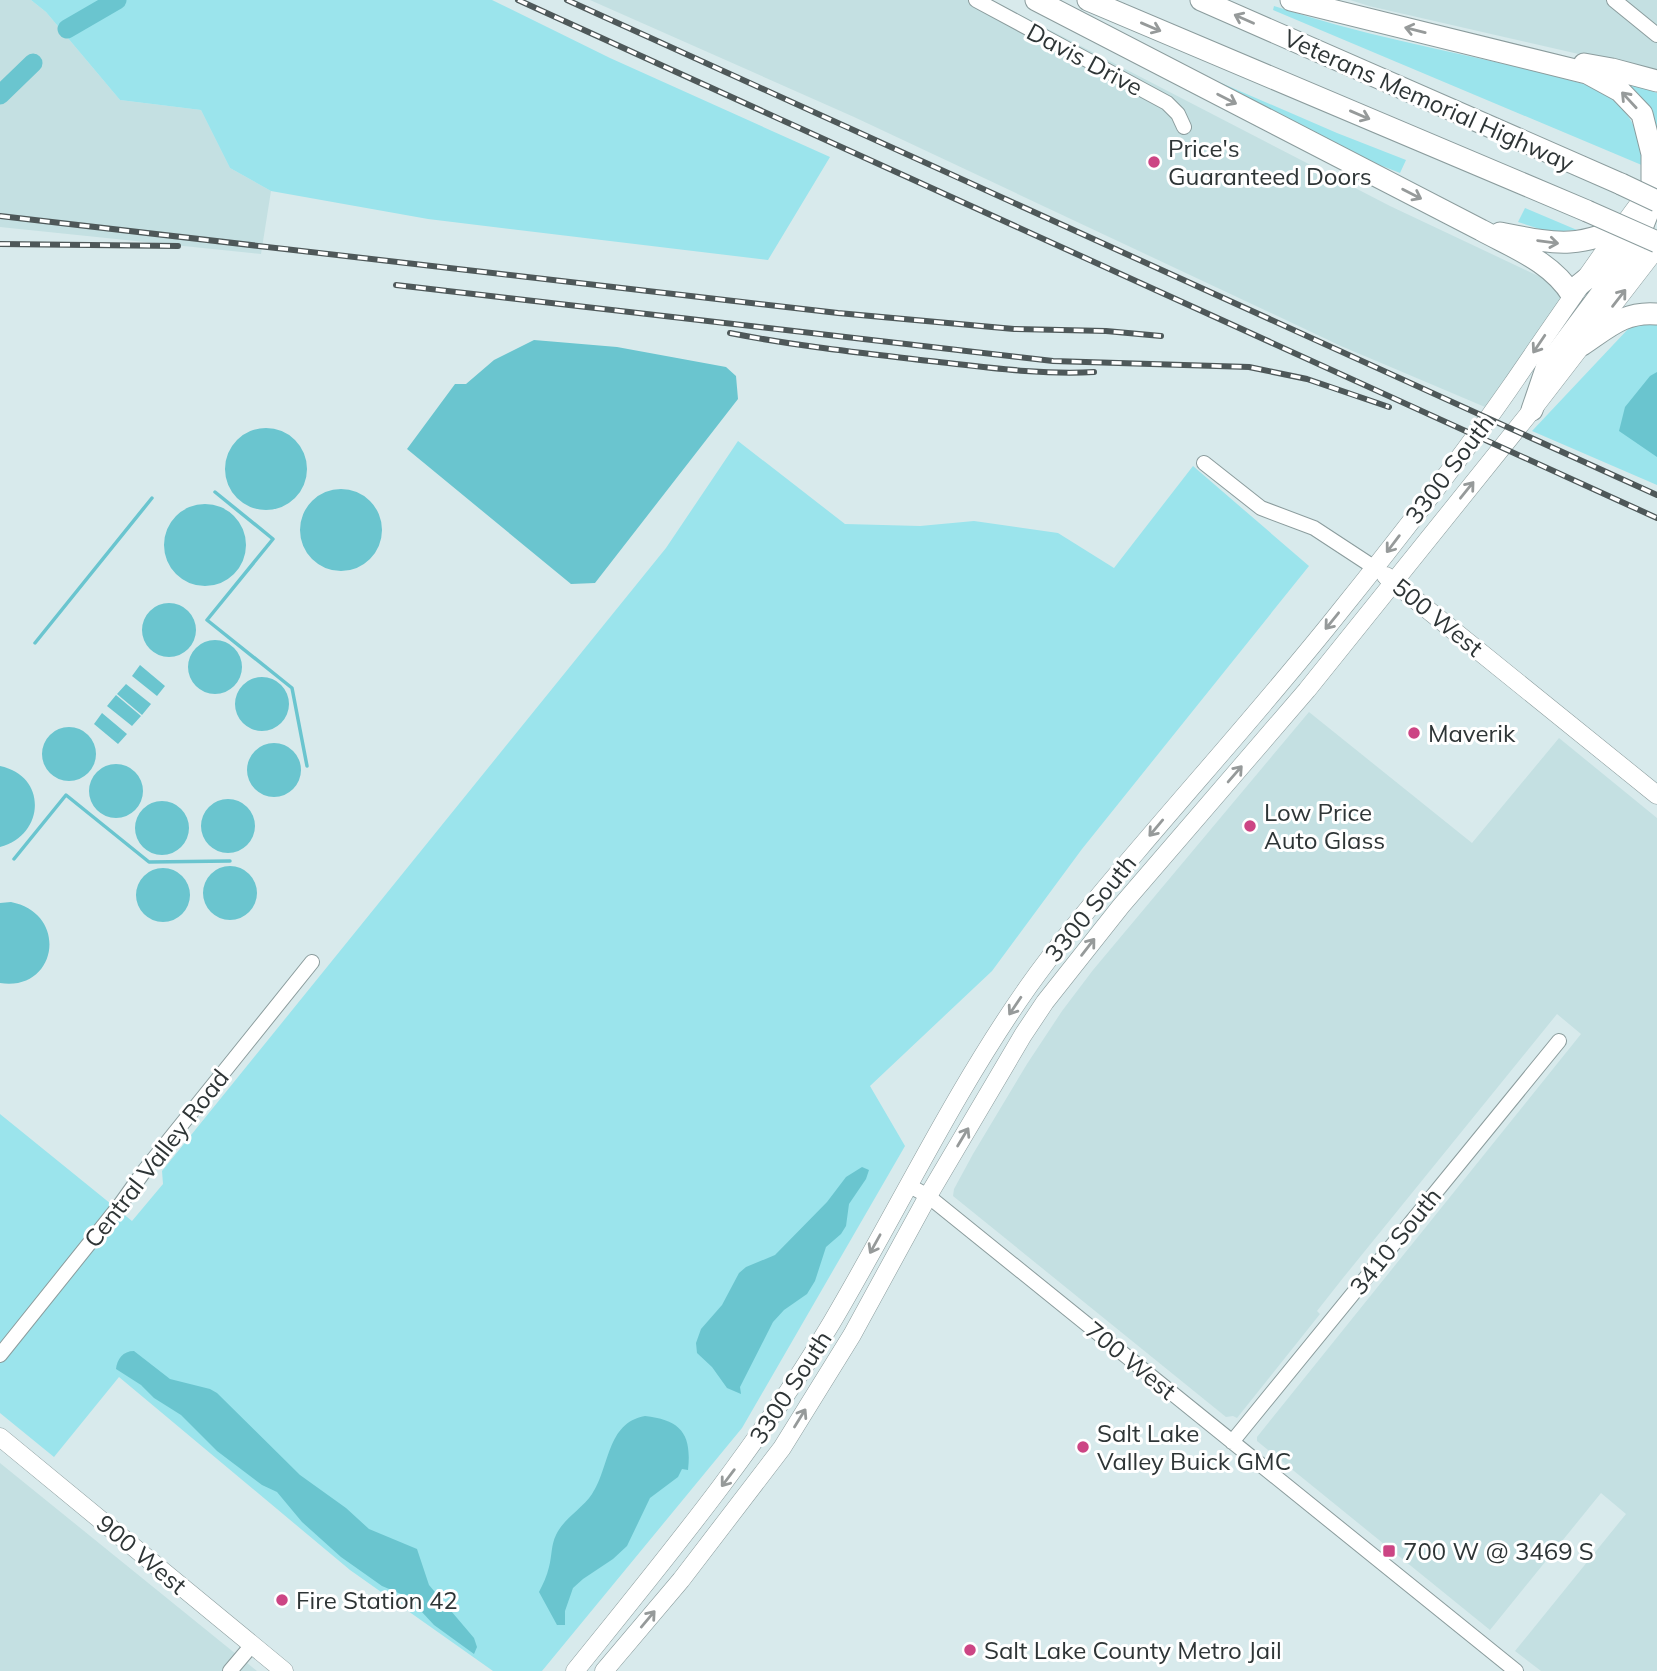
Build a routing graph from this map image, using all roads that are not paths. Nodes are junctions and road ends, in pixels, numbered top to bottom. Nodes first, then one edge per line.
1 (976, 0) edge
2 (1036, 0) edge
3 (1088, 0) edge
4 (1200, 0) edge
5 (1291, 0) edge
6 (1614, 0) edge
7 (1657, 35) edge
8 (1510, 53) junction
9 (1657, 82) edge
10 (1184, 127) dead end
11 (1650, 217) edge
12 (1481, 230) junction
13 (1576, 290) junction
14 (1657, 314) edge
15 (1582, 345) junction
16 (1532, 410) junction
17 (1204, 463) dead end
18 (1375, 568) junction
19 (1394, 582) junction
20 (1657, 795) edge
21 (312, 962) dead end
22 (1559, 1041) dead end
23 (908, 1185) junction
24 (928, 1196) junction
25 (0, 1355) edge
26 (0, 1437) edge
27 (1232, 1442) junction
28 (252, 1645) junction
29 (230, 1671) edge
30 (284, 1671) edge
31 (575, 1671) edge
32 (604, 1671) edge
33 (1516, 1671) edge

1 - 10 street, Davis Drive
2 -> 12 highway
3 -> 11 highway, Veterans Memorial Highway, bridge
11 -> 4 highway, Veterans Memorial Highway, bridge
8 -> 5 highway
6 - 7 street
8 - 9 highway
11 -> 8 highway
12 -> 11 highway
11 - 13 highway
15 -> 11 main road, 3300 South
11 - 16 highway
12 - 13 highway
13 -> 18 main road, 3300 South
14 - 15 highway
15 - 16 main road, 3300 South
19 -> 16 main road, 3300 South
17 - 18 street, 500 West
18 - 19 main road, 500 West
18 -> 23 main road, 3300 South
19 - 20 main road, 500 West
24 -> 19 main road, 3300 South
21 - 25 street, Central Valley Road
22 - 27 street, 3410 South
23 - 24 street, 700 West
23 -> 31 main road, 3300 South
24 - 27 street, 700 West
32 -> 24 main road, 3300 South
26 - 28 main road, 900 West
27 - 33 street, 700 West
28 - 29 street
28 - 30 main road, 900 West

